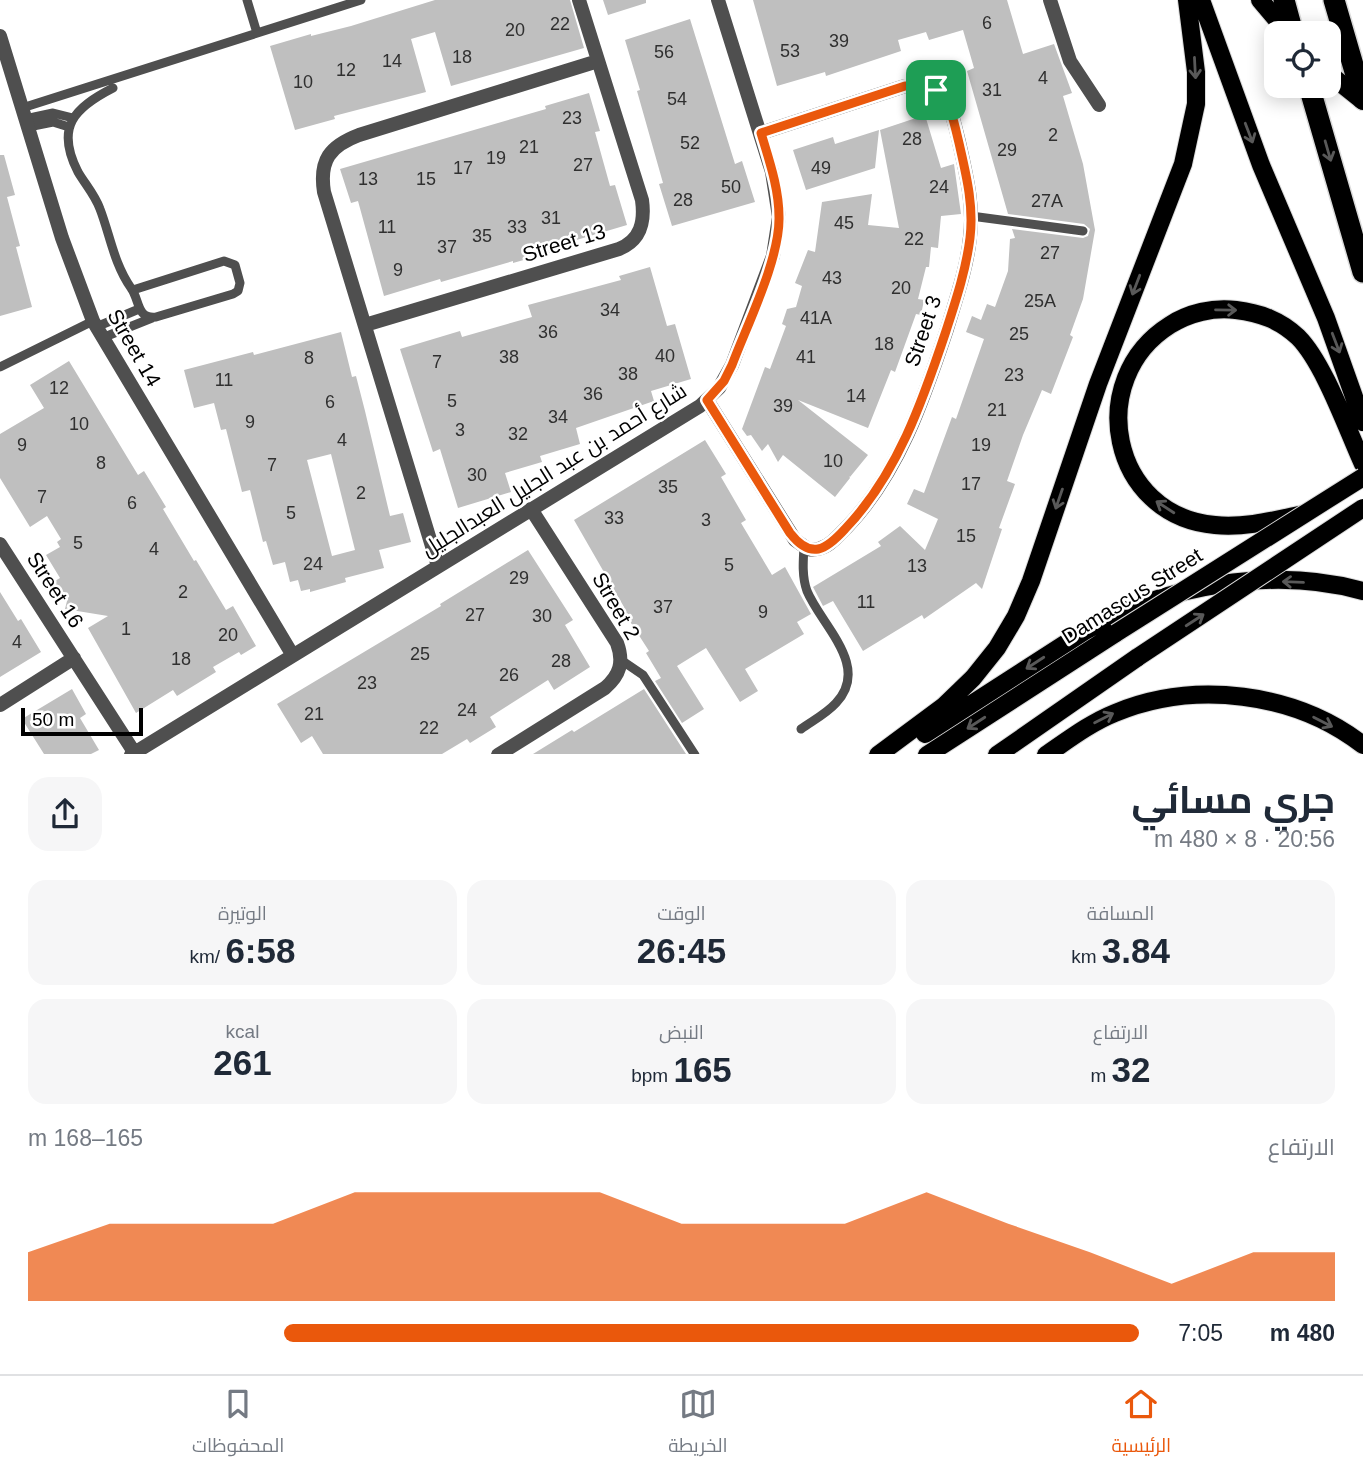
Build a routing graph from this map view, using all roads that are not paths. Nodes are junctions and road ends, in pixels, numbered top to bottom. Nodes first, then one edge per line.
1 (247, 0) edge
2 (360, 0) edge
3 (579, 0) edge
4 (718, 0) edge
5 (1050, 0) edge
6 (1187, 0) edge
7 (1201, 0) edge
8 (1260, 0) edge
9 (1284, 0) edge
10 (1334, 0) edge
11 (1278, 21) edge
12 (1290, 21) edge
13 (257, 33) junction
14 (0, 36) edge
15 (598, 61) junction
16 (1341, 83) edge
17 (113, 88) dead end
18 (1312, 98) edge
19 (1363, 100) edge
20 (1099, 105) dead end
21 (25, 118) junction
22 (73, 118) junction
23 (69, 127) junction
24 (761, 133) junction
25 (971, 216) junction
26 (1083, 231) dead end
27 (1363, 272) edge
28 (133, 290) junction
29 (139, 309) junction
30 (152, 318) junction
31 (365, 325) junction
32 (97, 329) junction
33 (0, 367) edge
34 (707, 400) junction
35 (1363, 422) edge
36 (1363, 464) edge
37 (1363, 477) edge
38 (1363, 508) edge
39 (531, 509) junction
40 (1304, 514) junction
41 (0, 544) edge
42 (804, 547) junction
43 (438, 566) junction
44 (1362, 591) edge
45 (292, 654) junction
46 (74, 658) junction
47 (621, 660) junction
48 (0, 705) edge
49 (800, 729) dead end
50 (1363, 745) edge
51 (132, 753) edge
52 (498, 754) edge
53 (695, 754) edge
54 (878, 754) edge
55 (888, 754) edge
56 (927, 754) edge
57 (997, 754) edge
58 (1046, 754) edge

1 - 13 lane
2 - 13 lane
3 - 15 street, Street 13
4 - 24 street, شارع أحمد بن عبد الجليل العبدالجليل
5 - 20 street
6 -> 54 main road
7 -> 35 main road
8 - 11 main road
9 - 12 highway
10 - 19 highway
13 - 21 lane
14 - 21 street, Street 14
15 - 31 street
15 - 31 street, Street 13
16 - 19 main road
17 - 22 lane
18 -> 27 highway
21 - 22 lane
21 - 23 lane
21 - 32 street, Street 14
22 - 23 lane
23 - 28 lane
24 - 25 street, Street 3
24 - 34 street, شارع أحمد بن عبد الجليل العبدالجليل
25 - 26 lane
25 - 42 street, Street 3
28 - 29 lane
28 - 30 lane
29 - 30 lane
29 - 32 lane
30 - 32 lane
31 - 43 street
32 - 33 lane
32 - 45 street, Street 14
34 - 39 street, شارع أحمد بن عبد الجليل العبدالجليل
34 - 42 street
40 -> 36 main road
37 - 40 main road, Damascus Street, bridge
57 -> 38 main road, bridge
39 - 43 street, شارع أحمد بن عبد الجليل العبدالجليل
39 - 47 street, Street 2
40 -> 56 main road, Damascus Street, bridge
41 - 46 street, Street 16
42 - 49 lane
43 - 45 street, شارع أحمد بن عبد الجليل العبدالجليل
44 -> 55 main road
45 - 51 street, شارع أحمد بن عبد الجليل العبدالجليل
46 - 48 street, Street 16
46 - 51 street, Street 16
47 - 52 street, Street 2
47 - 53 lane
58 -> 50 main road

